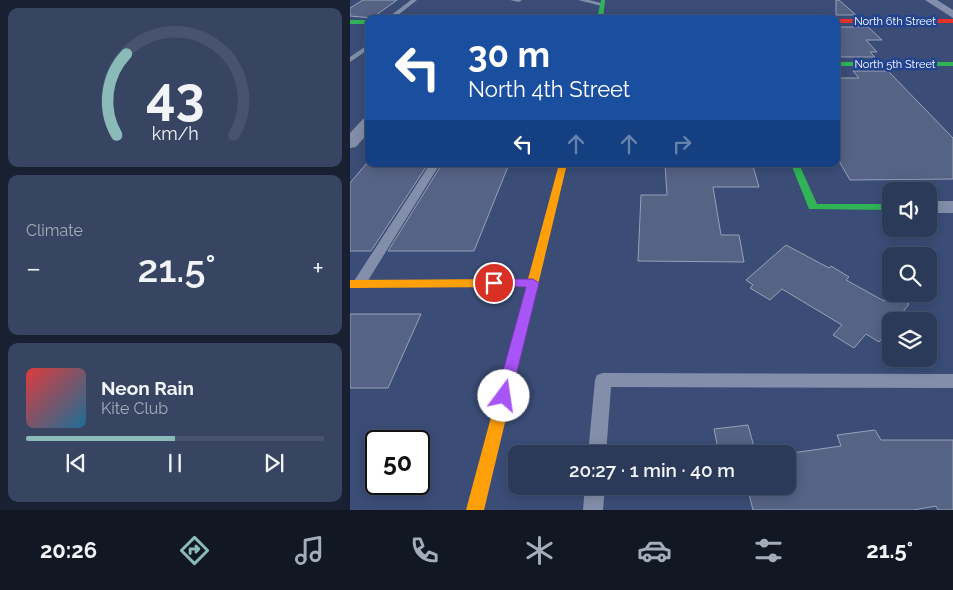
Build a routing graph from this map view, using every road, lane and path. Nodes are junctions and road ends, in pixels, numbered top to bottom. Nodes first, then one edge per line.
1 (414, 0) edge
2 (513, 0) edge
3 (519, 0) edge
4 (581, 0) edge
5 (930, 0) edge
6 (603, 2) edge
7 (394, 15) edge
8 (601, 15) edge
9 (953, 15) edge
10 (840, 21) edge
11 (953, 21) edge
12 (350, 22) edge
13 (365, 22) edge
14 (365, 49) edge
15 (350, 60) edge
16 (840, 64) edge
17 (953, 64) edge
18 (365, 126) edge
19 (350, 142) edge
20 (433, 167) edge
21 (563, 167) edge
22 (796, 167) edge
23 (882, 207) edge
24 (937, 207) edge
25 (953, 207) edge
26 (533, 283) junction
27 (355, 284) edge
28 (953, 381) edge
29 (598, 445) edge
30 (594, 495) edge
31 (474, 510) edge
32 (593, 510) edge

1 - 7 lane
2 - 3 lane
4 - 6 lane
5 - 9 street
6 - 8 street
10 - 11 street, North 6th Street
12 - 13 street
14 - 15 lane
16 - 17 street, North 5th Street
18 - 19 street
20 - 27 lane
21 - 26 street
22 - 23 street
24 - 25 street
26 - 27 street
26 - 31 street
28 - 29 lane
30 - 32 lane

